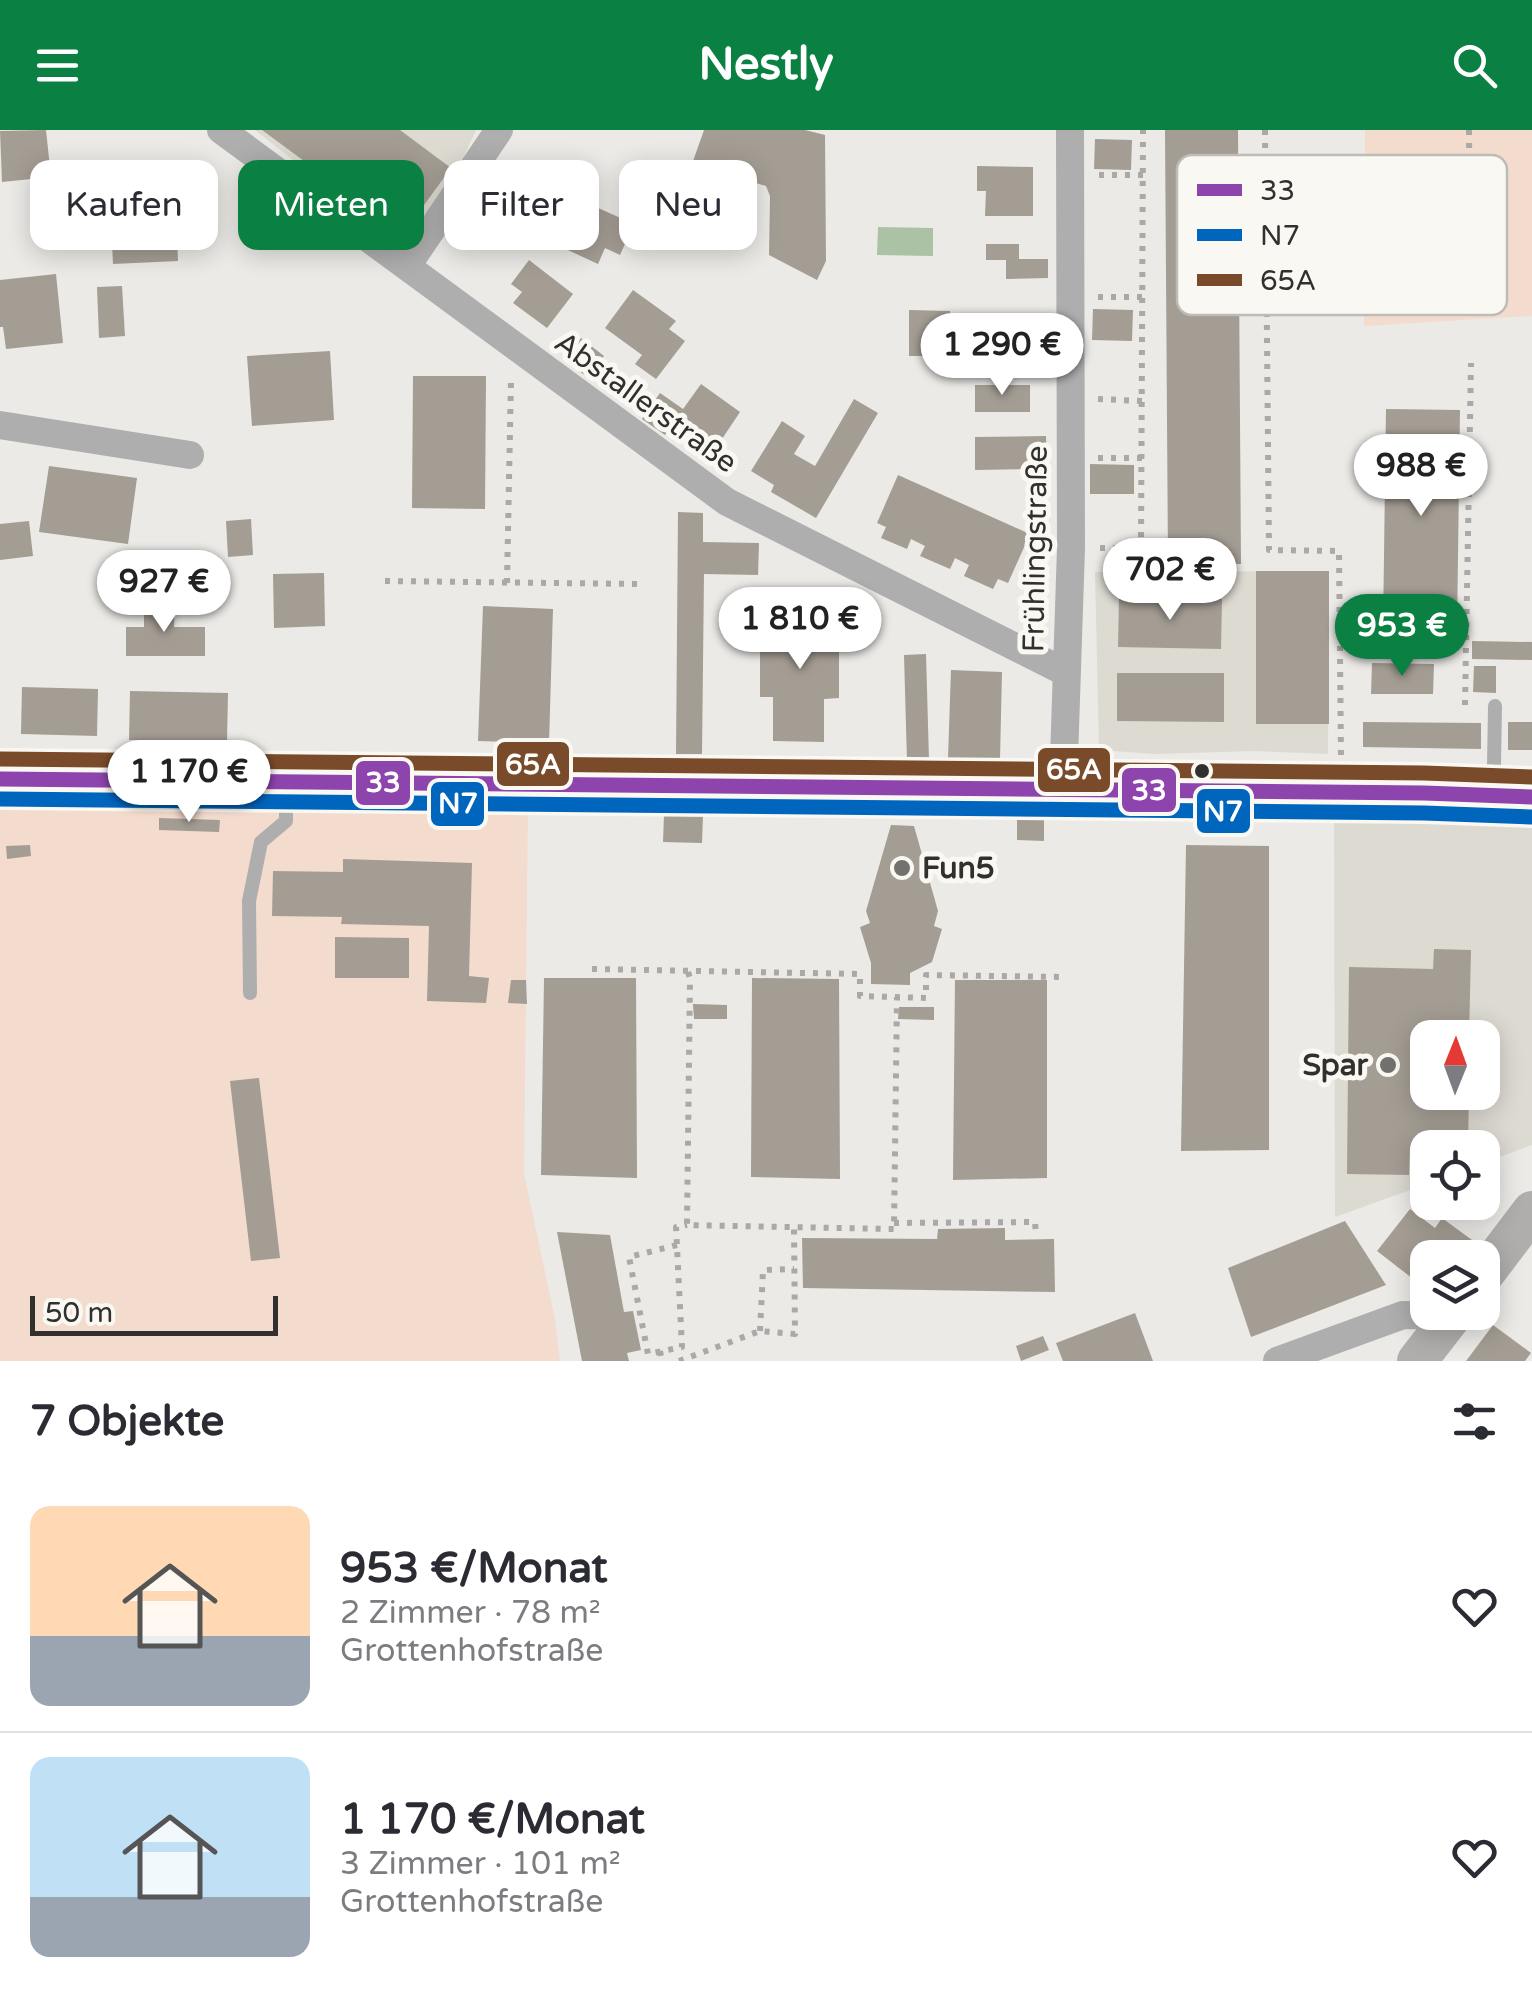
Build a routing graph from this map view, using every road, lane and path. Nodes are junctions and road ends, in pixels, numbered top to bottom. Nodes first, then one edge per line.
1 (221, 130) edge
2 (499, 130) edge
3 (1070, 130) edge
4 (1143, 130) edge
5 (1265, 130) edge
6 (1469, 130) edge
7 (1265, 155) edge
8 (1469, 155) edge
9 (1070, 175) junction
10 (1143, 176) junction
11 (407, 266) junction
12 (1070, 297) junction
13 (1142, 297) junction
14 (1267, 315) edge
15 (524, 352) junction
16 (1471, 363) dead end
17 (1071, 400) junction
18 (1142, 401) junction
19 (0, 425) edge
20 (190, 455) dead end
21 (1071, 457) junction
22 (1142, 458) junction
23 (1071, 548) junction
24 (385, 582) dead end
25 (507, 583) junction
26 (639, 584) dead end
27 (1065, 672) junction
28 (1465, 705) dead end
29 (1495, 706) dead end
30 (1342, 766) dead end
31 (0, 779) edge
32 (286, 782) junction
33 (1063, 789) junction
34 (1482, 796) junction
35 (1532, 797) edge
36 (592, 970) dead end
37 (688, 972) junction
38 (1063, 977) dead end
39 (250, 993) dead end
40 (896, 997) junction
41 (1532, 1212) edge
42 (894, 1223) junction
43 (687, 1225) junction
44 (794, 1227) junction
45 (1036, 1235) dead end
46 (677, 1245) junction
47 (1500, 1253) edge
48 (794, 1269) junction
49 (1410, 1315) edge
50 (1441, 1330) edge
51 (760, 1331) junction
52 (660, 1351) junction
53 (662, 1361) edge
54 (679, 1361) edge
55 (1277, 1361) edge
56 (1416, 1361) edge

1 - 11 street, Abstallerstraße
2 - 11 street
3 - 9 street, Frühlingstraße
4 - 10 path
5 - 7 path
6 - 8 path
9 - 10 path
9 - 12 street, Frühlingstraße
10 - 13 path
11 - 15 street, Abstallerstraße
12 - 13 path
12 - 17 street, Frühlingstraße
13 - 18 path
14 - 30 path
15 - 25 path
15 - 27 street, Abstallerstraße
16 - 28 path
17 - 18 path
17 - 21 street, Frühlingstraße
18 - 22 path
19 - 20 street
21 - 22 path
21 - 23 street, Frühlingstraße
22 - 23 path
23 - 27 street, Frühlingstraße
24 - 25 path
25 - 26 path
27 - 33 street, Frühlingstraße
29 - 34 lane
31 - 32 main road
32 - 33 main road
32 - 39 lane
33 - 34 main road
34 - 35 main road
36 - 37 path
37 - 40 path
37 - 43 path
38 - 40 path
40 - 42 path
41 - 47 main road
42 - 44 path
42 - 45 path
43 - 44 path
43 - 46 path
44 - 48 path
46 - 52 path
46 - 52 path
48 - 51 path
48 - 51 path
49 - 55 street
50 - 56 main road
51 - 54 path
52 - 53 path

